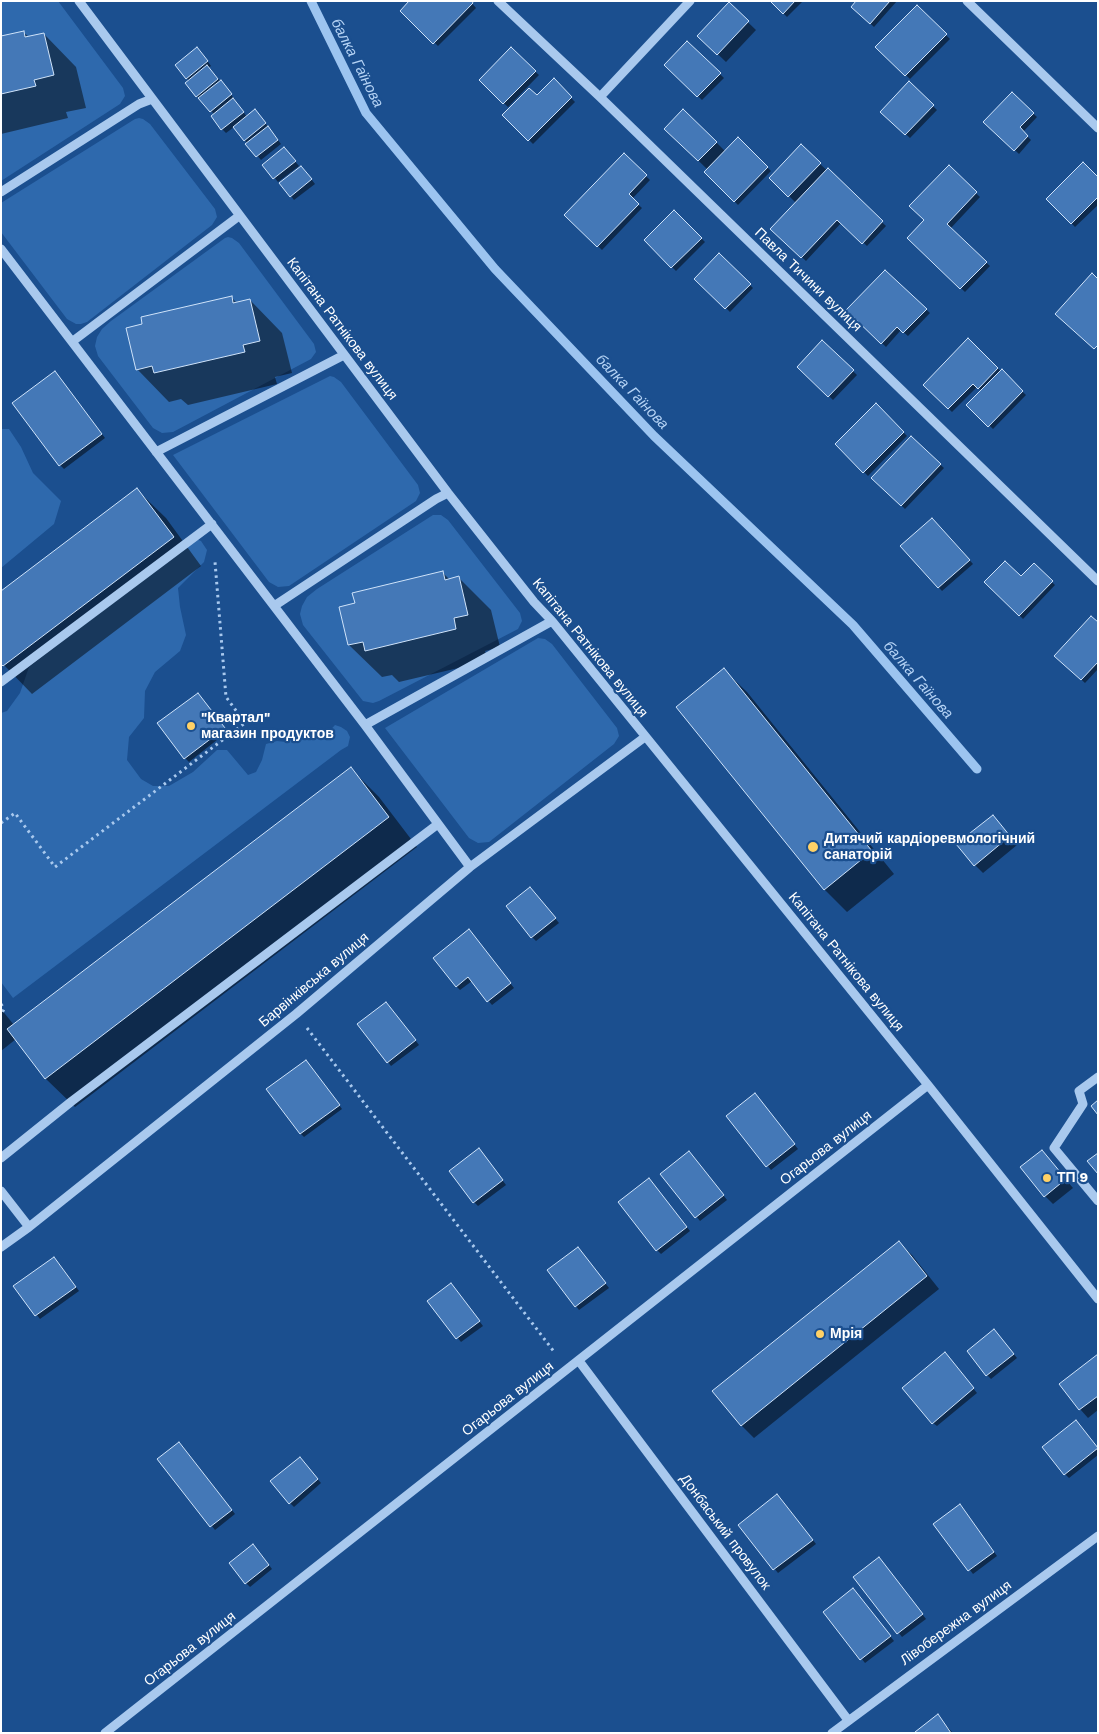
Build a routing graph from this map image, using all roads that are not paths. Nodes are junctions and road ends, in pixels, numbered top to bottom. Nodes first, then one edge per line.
1 (79, 1) edge
2 (498, 1) edge
3 (690, 1) edge
4 (967, 1) edge
5 (600, 98) junction
6 (152, 99) junction
7 (1098, 128) edge
8 (1, 192) edge
9 (239, 216) junction
10 (3, 254) edge
11 (72, 341) junction
12 (344, 355) junction
13 (156, 452) junction
14 (448, 493) junction
15 (212, 524) junction
16 (1098, 581) edge
17 (274, 606) junction
18 (552, 621) junction
19 (1, 682) edge
20 (365, 725) junction
21 (645, 737) junction
22 (438, 824) junction
23 (470, 867) junction
24 (1098, 1077) edge
25 (928, 1086) junction
26 (1, 1158) edge
27 (1, 1191) edge
28 (1098, 1202) edge
29 (29, 1227) junction
30 (1, 1247) edge
31 (1098, 1299) edge
32 (579, 1361) junction
33 (1098, 1536) edge
34 (848, 1720) junction
35 (105, 1733) edge
36 (832, 1733) edge

1 - 6 street, Капітана Ратнікова вулиця
2 - 5 street, Павла Тичини вулиця
3 - 5 street
4 - 7 street
5 - 16 street, Павла Тичини вулиця
6 - 8 street
6 - 9 street, Капітана Ратнікова вулиця
9 - 11 street
9 - 12 street, Капітана Ратнікова вулиця
10 - 11 street
11 - 13 street
12 - 13 street
12 - 14 street, Капітана Ратнікова вулиця
13 - 15 street
14 - 17 street
14 - 18 street, Капітана Ратнікова вулиця
15 - 17 street
15 - 19 street
17 - 20 street
18 - 20 street
18 - 21 street, Капітана Ратнікова вулиця
20 - 22 street
21 - 23 street, Барвінківська вулиця
21 - 25 street, Капітана Ратнікова вулиця
22 - 23 street
22 - 26 street
23 - 29 street, Барвінківська вулиця
24 - 28 street
25 - 31 street, Капітана Ратнікова вулиця
25 - 32 street, Огарьова вулиця
27 - 29 street
29 - 30 street, Барвінківська вулиця
32 - 34 street, Донбаський провулок
32 - 35 street, Огарьова вулиця
33 - 34 street, Лівобережна вулиця
34 - 36 street, Лівобережна вулиця

